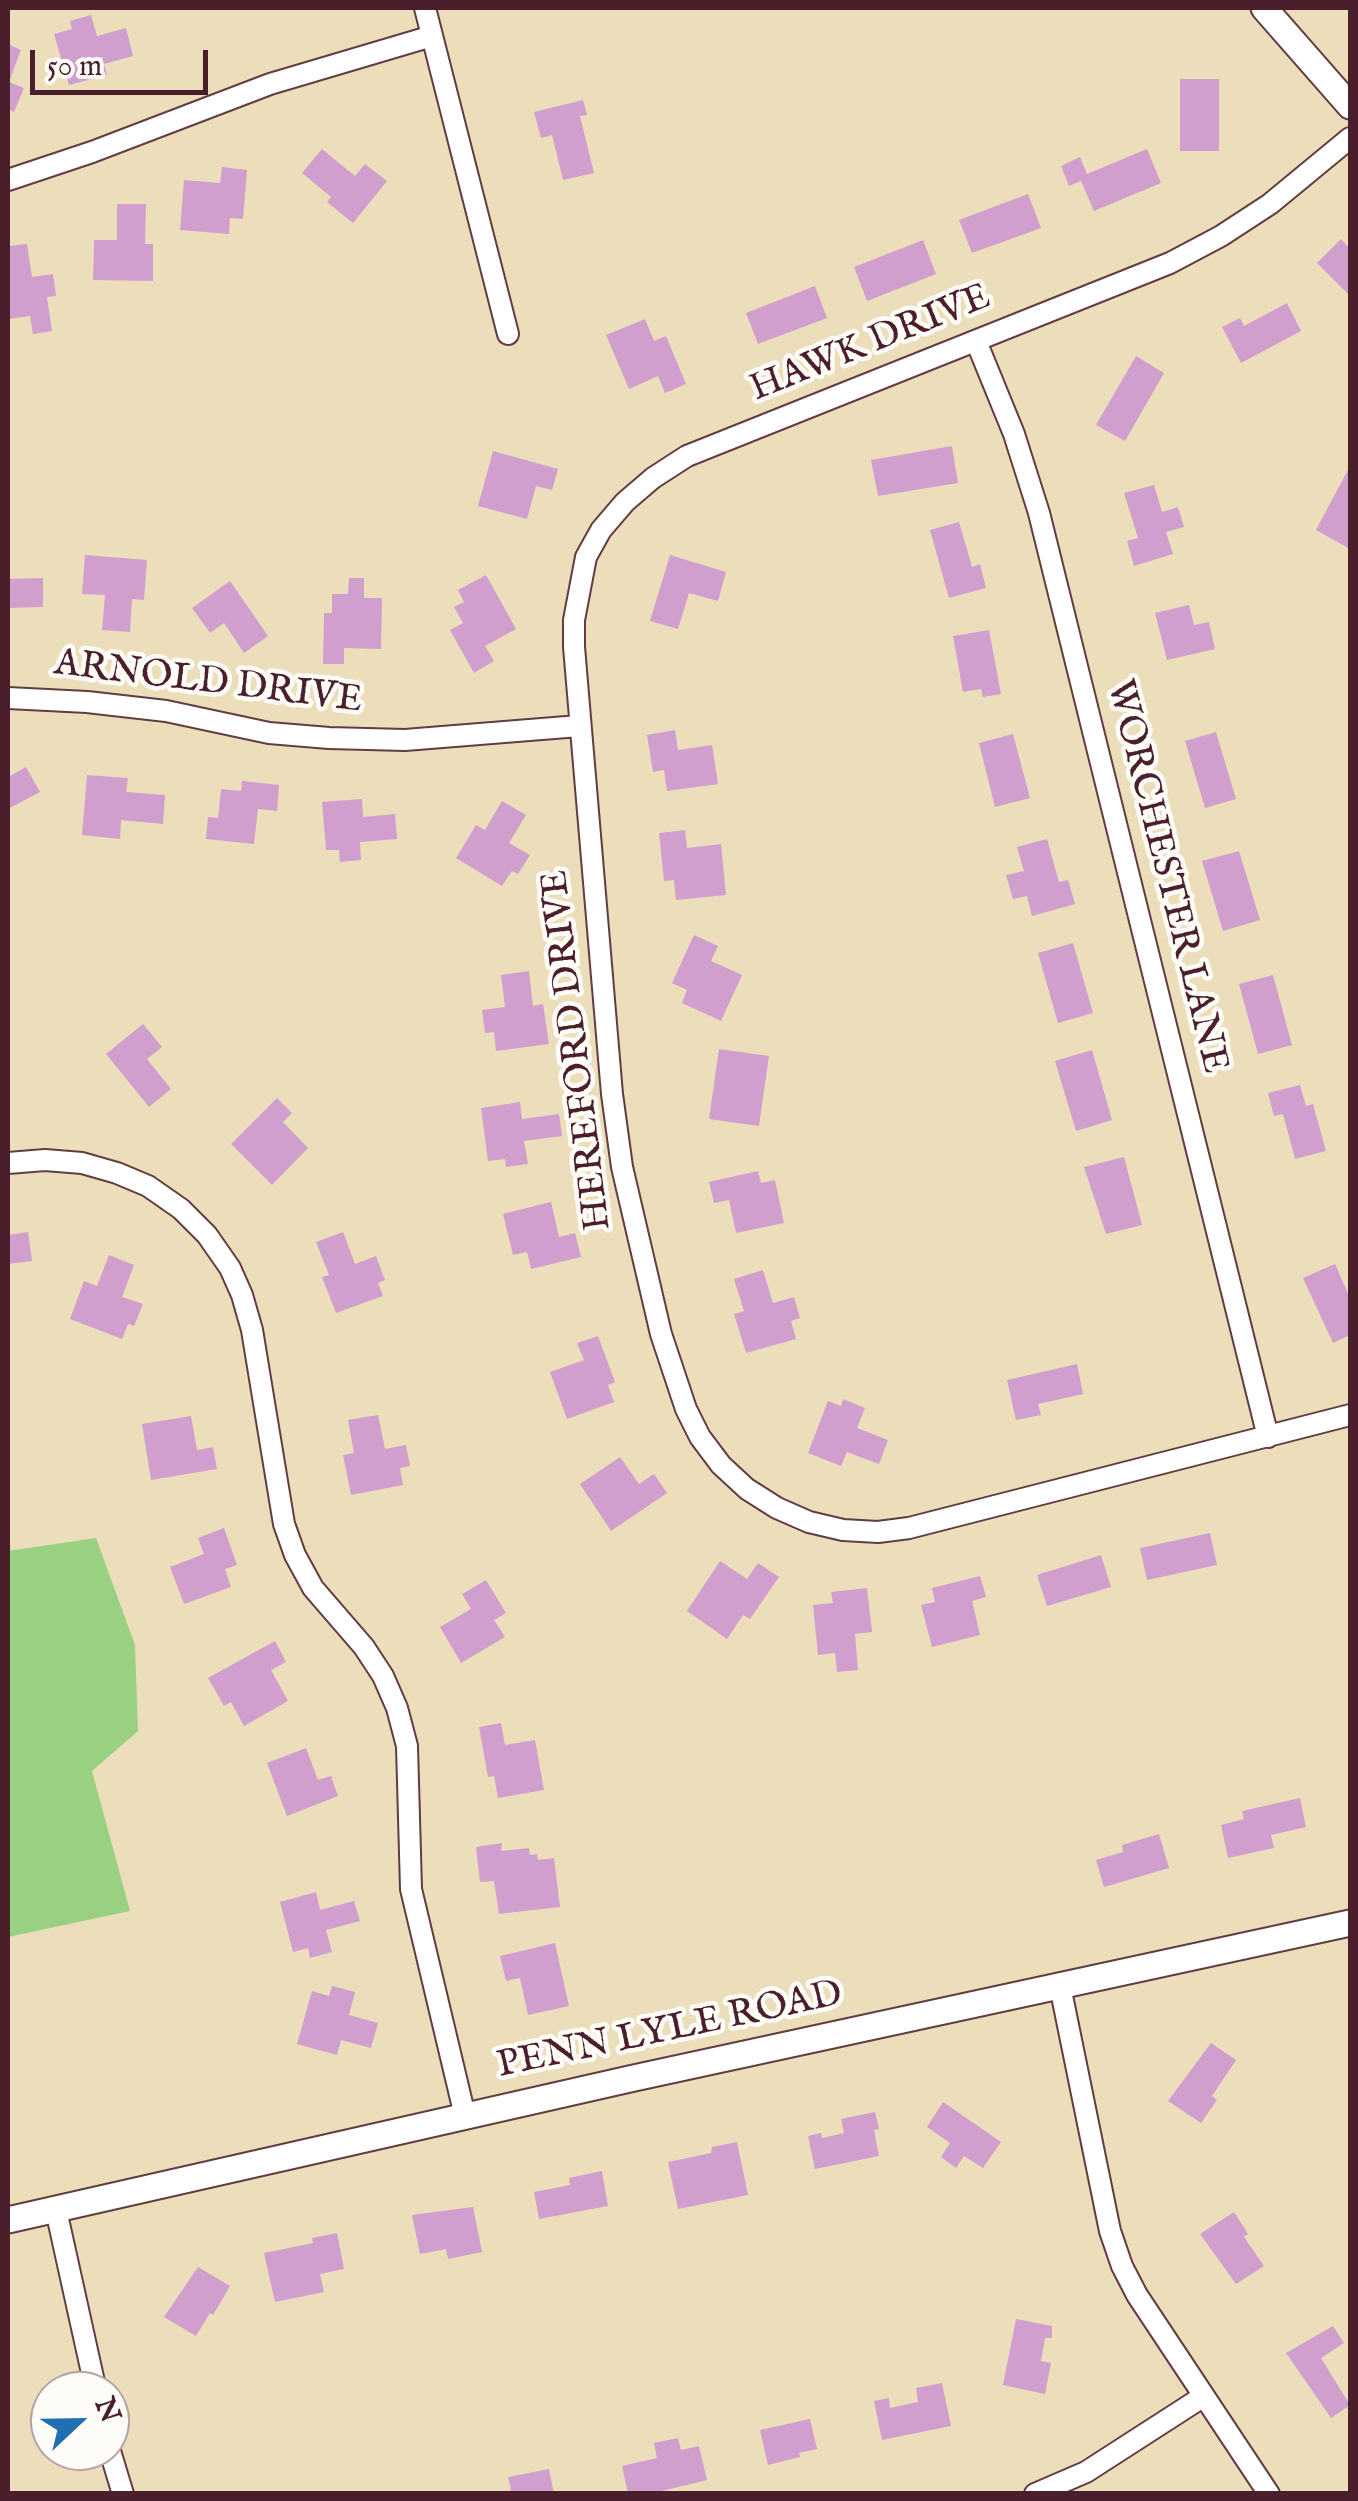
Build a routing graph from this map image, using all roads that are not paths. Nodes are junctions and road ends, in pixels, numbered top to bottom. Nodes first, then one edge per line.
1 (425, 8) edge
2 (1264, 8) edge
3 (432, 36) junction
4 (1350, 106) edge
5 (1350, 138) edge
6 (8, 180) edge
7 (508, 334) dead end
8 (976, 341) junction
9 (8, 698) edge
10 (580, 726) junction
11 (8, 1163) edge
12 (1350, 1415) edge
13 (1268, 1437) junction
14 (1350, 1923) edge
15 (1060, 1986) junction
16 (465, 2116) junction
17 (56, 2210) junction
18 (8, 2220) edge
19 (92, 2371) edge
20 (1204, 2396) junction
21 (1036, 2494) edge
22 (1269, 2494) edge

1 - 3 street
2 - 4 street
3 - 6 street
3 - 7 street
5 - 8 street, HAWK DRIVE
8 - 10 street, HAWK DRIVE
8 - 13 street, WORCHESTER LANE
9 - 10 street, ARNOLD DRIVE
10 - 13 street, HEREFORD DRIVE
11 - 16 street
12 - 13 street, HEREFORD DRIVE
14 - 15 street, PENN LYLE ROAD
15 - 16 street, PENN LYLE ROAD
15 - 20 street
16 - 17 street, PENN LYLE ROAD
17 - 18 street, PENN LYLE ROAD
17 - 19 street
20 - 21 street
20 - 22 street

